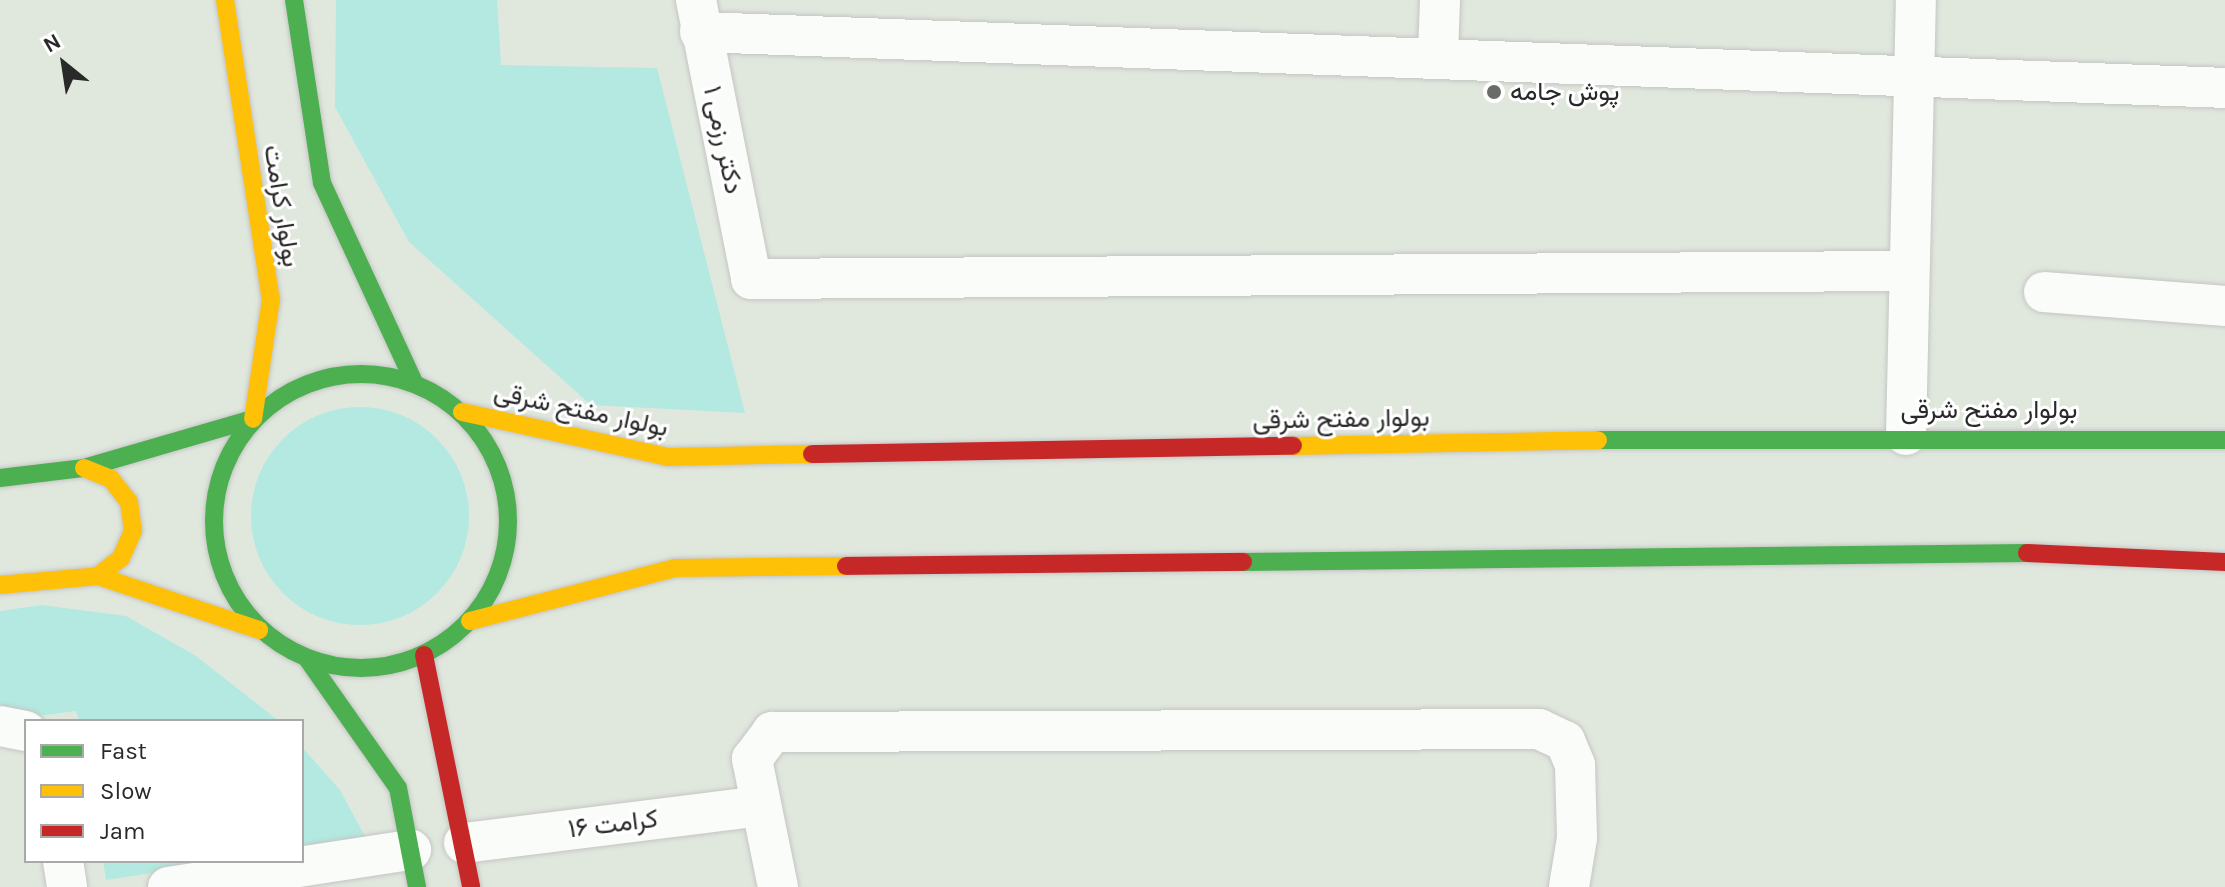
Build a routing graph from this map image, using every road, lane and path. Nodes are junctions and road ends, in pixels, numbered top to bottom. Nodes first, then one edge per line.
1 (225, 0) edge
2 (294, 0) edge
3 (1440, 0) edge
4 (1916, 0) edge
5 (698, 16) edge
6 (1438, 55) junction
7 (1914, 74) junction
8 (2225, 88) edge
9 (1909, 271) junction
10 (2044, 292) dead end
11 (2225, 306) edge
12 (414, 382) junction
13 (462, 412) junction
14 (253, 419) junction
15 (2225, 431) edge
16 (1906, 435) junction
17 (2202, 437) junction
18 (2225, 440) edge
19 (84, 468) junction
20 (0, 478) edge
21 (2085, 552) junction
22 (2225, 562) edge
23 (98, 576) junction
24 (2183, 581) dead end
25 (0, 585) edge
26 (470, 621) junction
27 (259, 630) junction
28 (424, 655) junction
29 (308, 660) junction
30 (0, 726) edge
31 (24, 731) edge
32 (761, 806) junction
33 (464, 843) junction
34 (63, 863) edge
35 (414, 869) edge
36 (67, 887) edge
37 (168, 887) edge
38 (471, 887) edge
39 (778, 887) edge
40 (1569, 887) edge

1 - 14 main road, بولوار کرامت
2 - 12 main road, بولوار کرامت
3 - 6 street
4 - 7 street
5 - 6 street
5 - 9 street, دکتر رزمی ۱
6 - 7 street
7 - 8 street
7 - 9 street
9 - 16 street
10 - 11 street
12 - 13 main road
12 - 14 main road
13 - 16 main road, بولوار مفتح شرقی
13 - 26 main road
14 - 19 main road
14 - 27 main road
15 - 17 main road
16 - 17 main road, بولوار مفتح شرقی
17 - 18 main road, بولوار مفتح شرقی
19 - 20 main road
19 - 23 main road
21 - 22 main road
21 - 24 main road
21 - 26 main road
23 - 25 main road
23 - 27 main road
26 - 28 main road
27 - 29 main road
28 - 29 main road
28 - 33 main road
29 - 35 main road
30 - 31 street
32 - 33 street, کرامت ۱۶
32 - 39 street
32 - 40 street
33 - 38 main road
34 - 36 street
35 - 37 street

